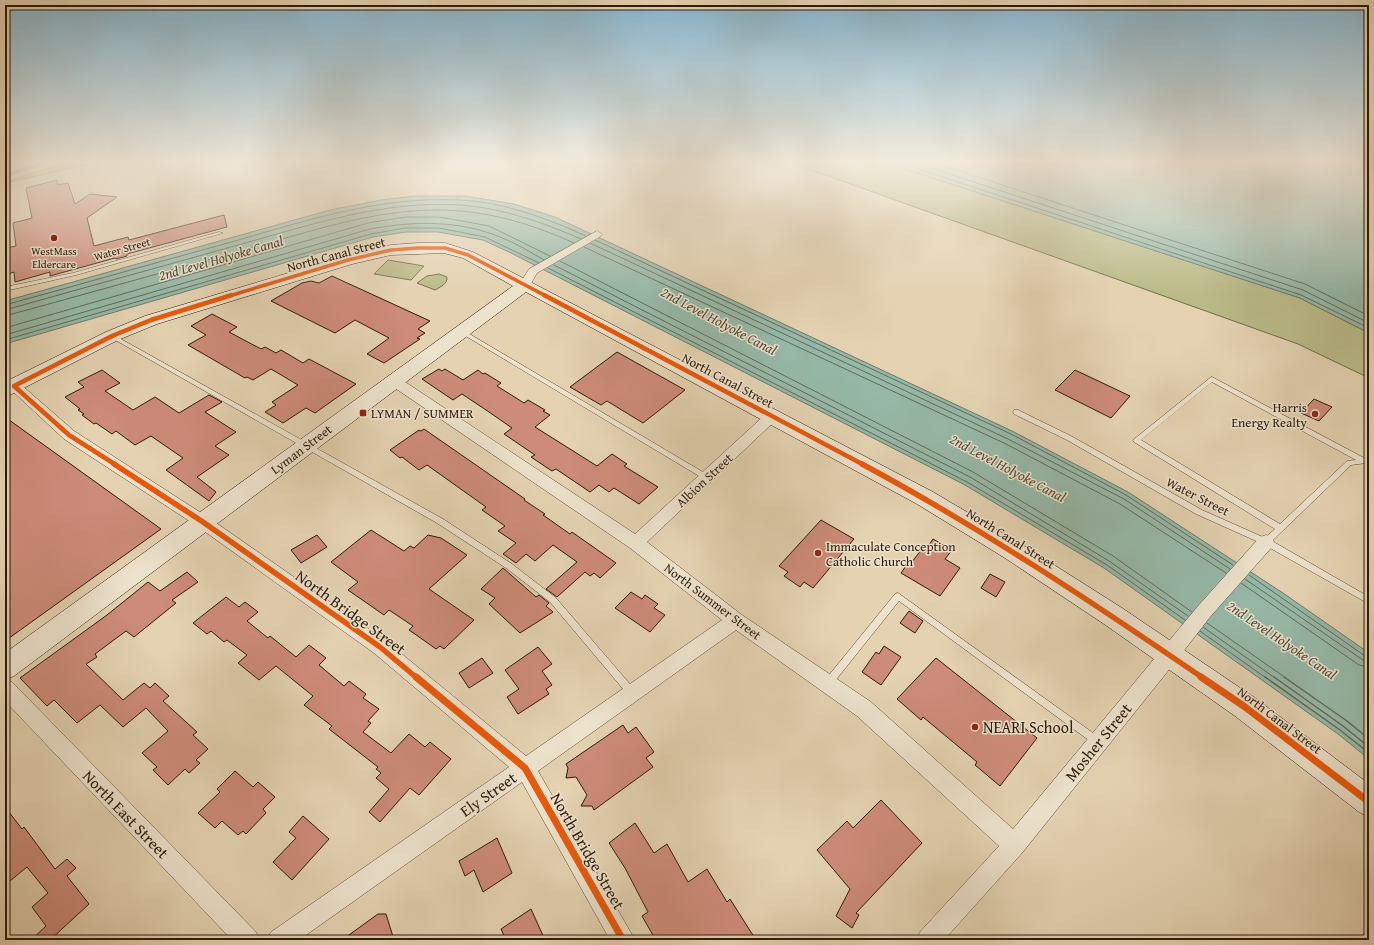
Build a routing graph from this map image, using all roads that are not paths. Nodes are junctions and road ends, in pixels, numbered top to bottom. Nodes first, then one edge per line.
1 (221, 233) dead end
2 (597, 234) dead end
3 (531, 277) junction
4 (5, 289) edge
5 (462, 331) junction
6 (112, 336) junction
7 (394, 381) junction
8 (8, 385) edge
9 (1016, 412) dead end
10 (772, 416) junction
11 (306, 446) junction
12 (1367, 461) edge
13 (706, 477) junction
14 (203, 522) junction
15 (1280, 528) junction
16 (1266, 542) junction
17 (636, 544) junction
18 (1369, 601) edge
19 (736, 620) junction
20 (1170, 655) junction
21 (5, 668) edge
22 (828, 684) junction
23 (5, 688) edge
24 (632, 693) junction
25 (1098, 742) junction
26 (525, 768) junction
27 (1369, 802) edge
28 (1014, 845) junction
29 (248, 940) edge
30 (279, 940) edge
31 (624, 940) edge
32 (928, 940) edge

1 - 4 lane, Water Street
2 - 3 street, Lyman Street
3 - 5 street, Lyman Street
3 - 6 street, North Canal Street
3 - 10 street, North Canal Street
5 - 7 street, Lyman Street
5 - 13 lane
6 - 8 street, North Canal Street
6 - 11 lane
7 - 11 street, Lyman Street
7 - 17 street, North Summer Street
8 - 14 street, North Bridge Street
9 - 16 lane, Water Street
10 - 13 street, Albion Street
10 - 20 street, North Canal Street
11 - 14 street, Lyman Street
11 - 24 lane
12 - 15 lane
12 - 15 lane
13 - 17 street, Albion Street
14 - 21 street, Lyman Street
14 - 26 street, North Bridge Street
15 - 16 lane
16 - 18 lane, Water Street
16 - 20 street, Mosher Street
17 - 19 street, North Summer Street
19 - 22 street, North Summer Street
19 - 24 street, Ely Street
20 - 25 street, Mosher Street
20 - 27 street, North Canal Street
22 - 25 lane
22 - 28 street, North Summer Street
23 - 29 street, North East Street
24 - 26 street, Ely Street
25 - 28 street, Mosher Street
26 - 30 street, Ely Street
26 - 31 street, North Bridge Street
28 - 32 street, Mosher Street

